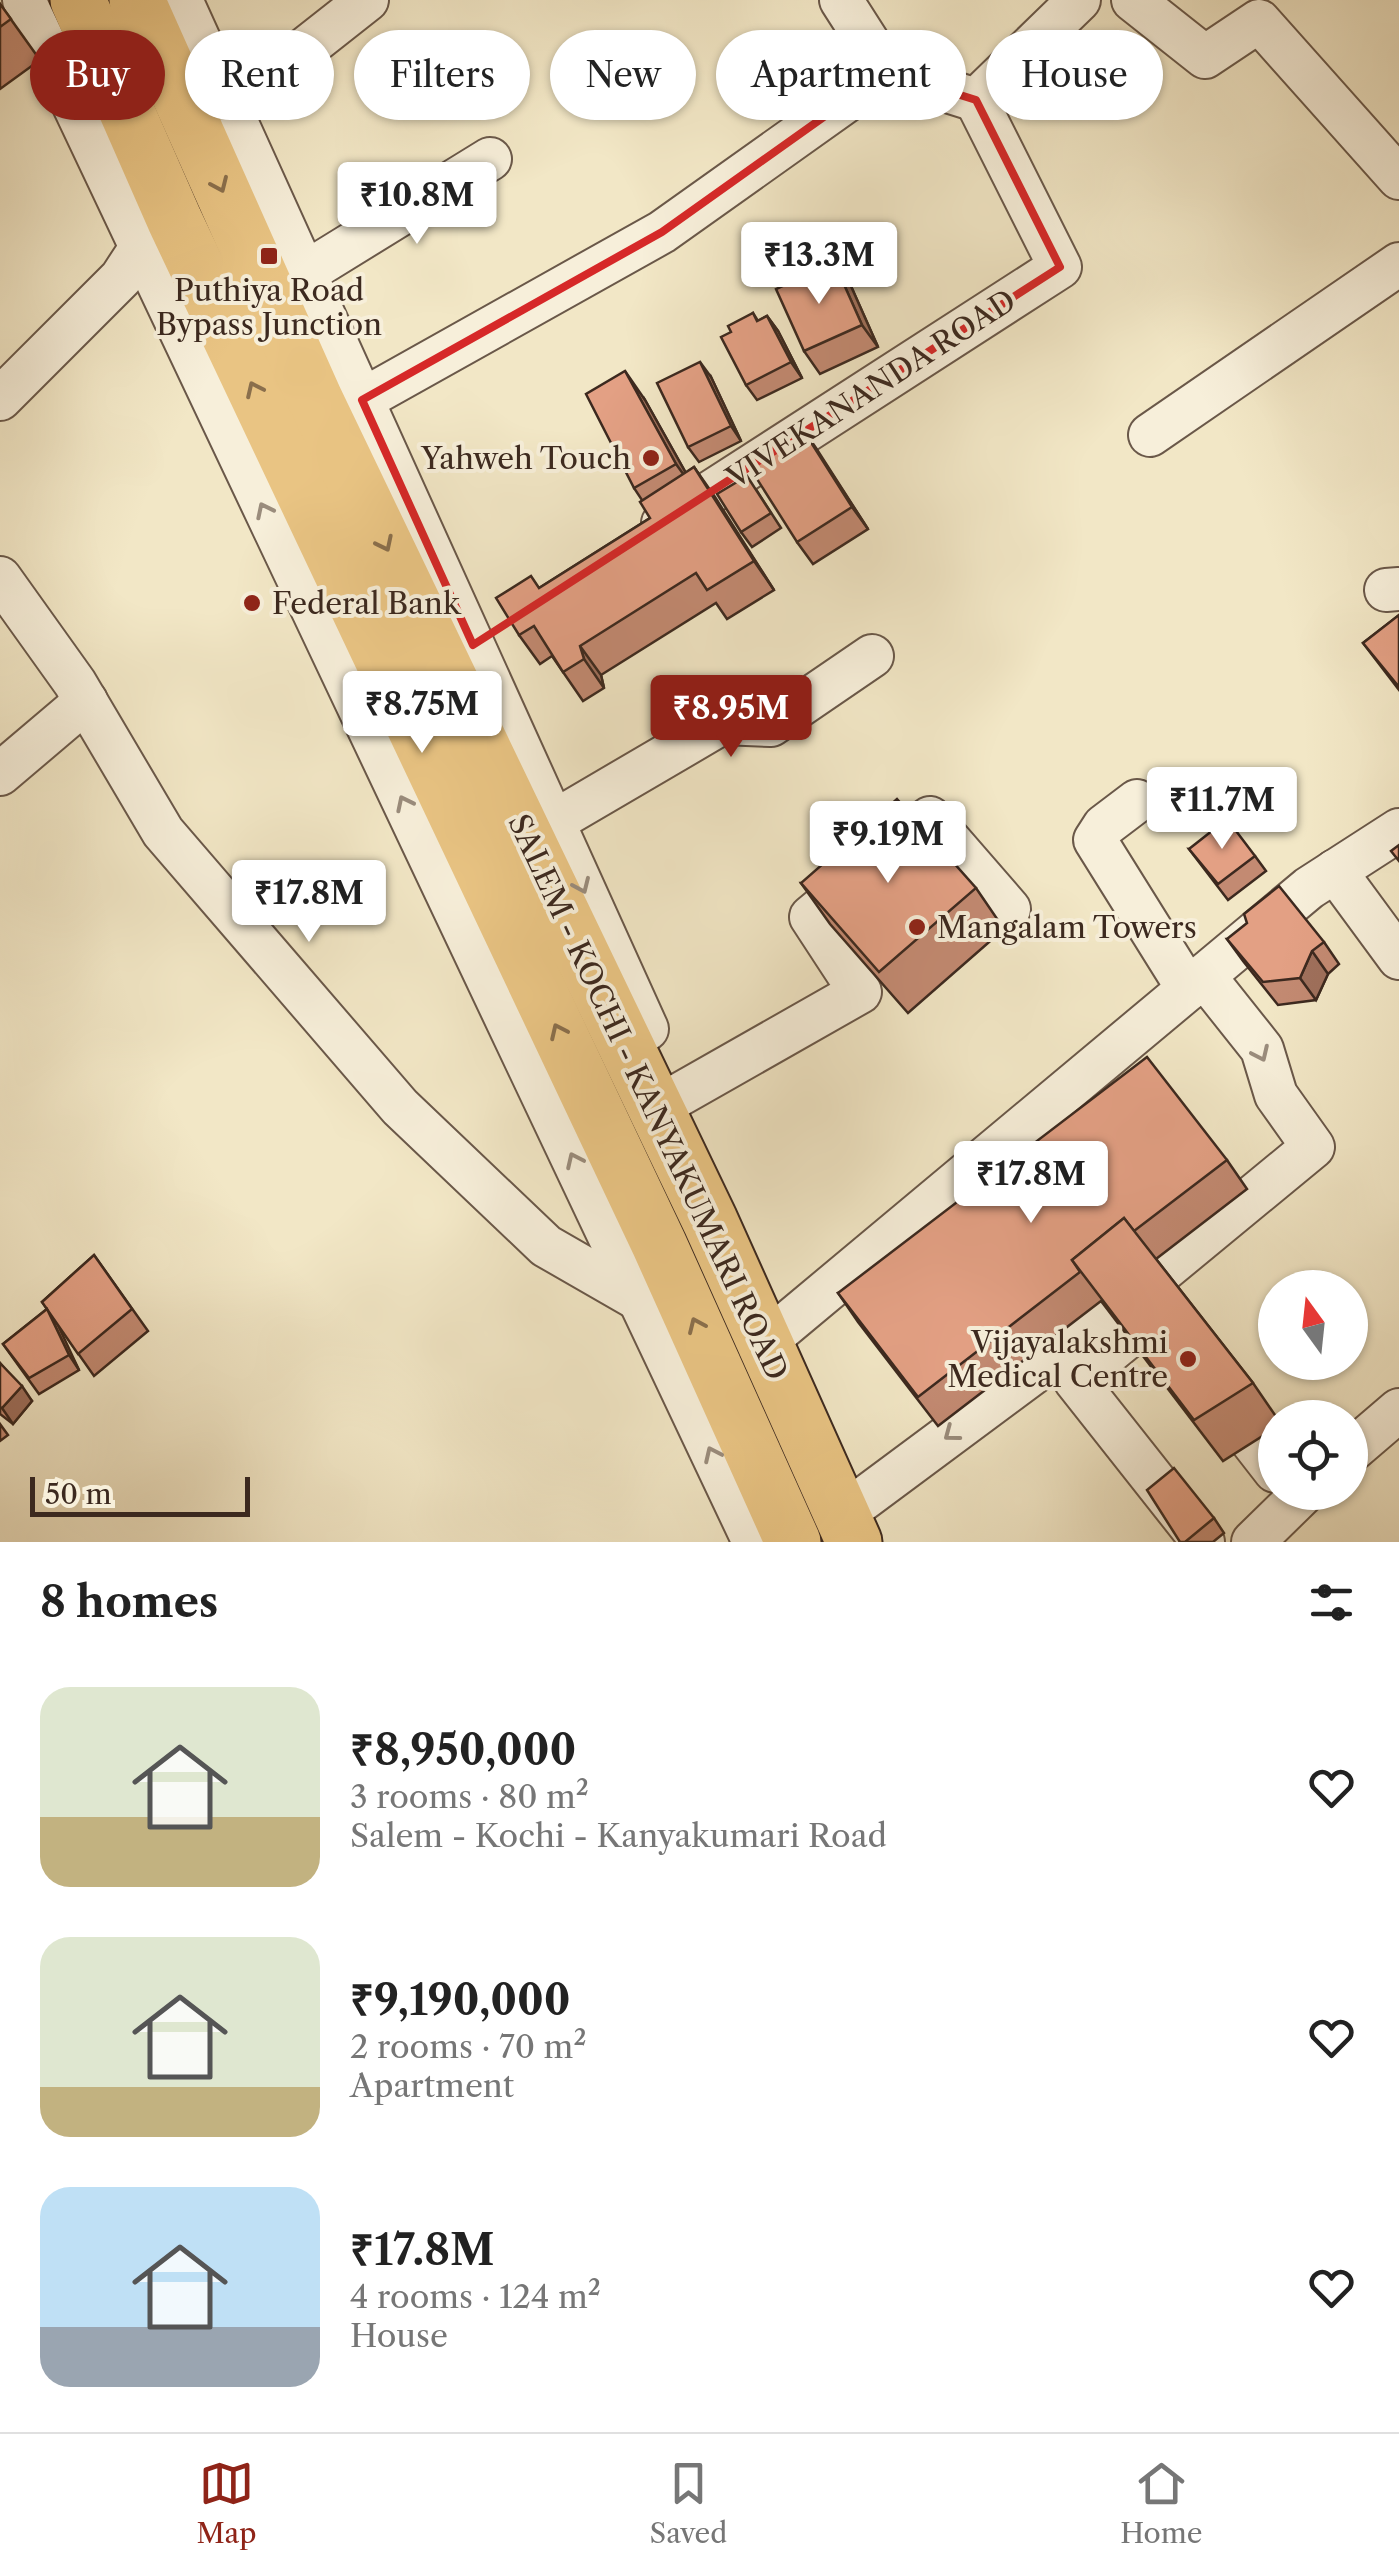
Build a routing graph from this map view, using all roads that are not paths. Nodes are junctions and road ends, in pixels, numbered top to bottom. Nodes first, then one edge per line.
1 (24, 0) edge
2 (78, 0) edge
3 (137, 0) edge
4 (181, 0) edge
5 (367, 0) edge
6 (841, 0) edge
7 (1079, 0) edge
8 (1133, 0) edge
9 (860, 30) edge
10 (966, 97) edge
11 (976, 100) junction
12 (820, 120) edge
13 (214, 121) junction
14 (123, 156) junction
15 (490, 159) dead end
16 (1399, 178) edge
17 (140, 248) junction
18 (1399, 264) edge
19 (305, 273) junction
20 (0, 398) edge
21 (362, 400) junction
22 (1150, 435) dead end
23 (624, 548) edge
24 (0, 578) edge
25 (872, 656) dead end
26 (86, 701) junction
27 (0, 774) edge
28 (1136, 801) dead end
29 (553, 822) junction
30 (1399, 830) edge
31 (1335, 871) junction
32 (1009, 909) dead end
33 (1399, 958) edge
34 (1196, 983) junction
35 (677, 1096) junction
36 (710, 1222) junction
37 (659, 1244) junction
38 (640, 1300) junction
39 (782, 1328) junction
40 (1398, 1414) edge
41 (1368, 1438) edge
42 (1258, 1446) edge
43 (1277, 1510) edge
44 (858, 1521) edge
45 (754, 1542) edge
46 (792, 1542) edge
47 (881, 1542) edge
48 (1202, 1542) edge
49 (1253, 1542) edge

1 - 14 street
2 - 14 highway, SALEM - KOCHI - KANYAKUMARI ROAD
3 - 13 highway, SALEM - KOCHI - KANYAKUMARI ROAD
4 - 13 street
5 - 13 street
6 - 9 street
7 - 11 street
8 - 16 street
10 - 11 street
11 - 23 street, VIVEKANANDA ROAD
12 - 21 street
13 - 19 street
13 -> 36 highway, SALEM - KOCHI - KANYAKUMARI ROAD
14 - 17 street
37 -> 14 highway, SALEM - KOCHI - KANYAKUMARI ROAD
15 - 19 street
17 - 20 street
38 -> 17 street
18 - 22 street
19 - 21 street
21 - 29 street
24 - 26 street
25 - 29 street
26 - 27 street
26 - 38 street
28 - 34 street
29 -> 35 street
30 - 31 street
31 - 33 street
31 - 34 street
32 - 35 street
34 - 39 street
34 -> 44 street
35 - 39 street
36 - 37 highway
36 - 44 highway, SALEM - KOCHI - KANYAKUMARI ROAD
46 -> 37 highway, SALEM - KOCHI - KANYAKUMARI ROAD
45 -> 38 street
39 - 44 street
40 - 41 street
42 - 48 street
43 - 49 street
44 - 47 street

